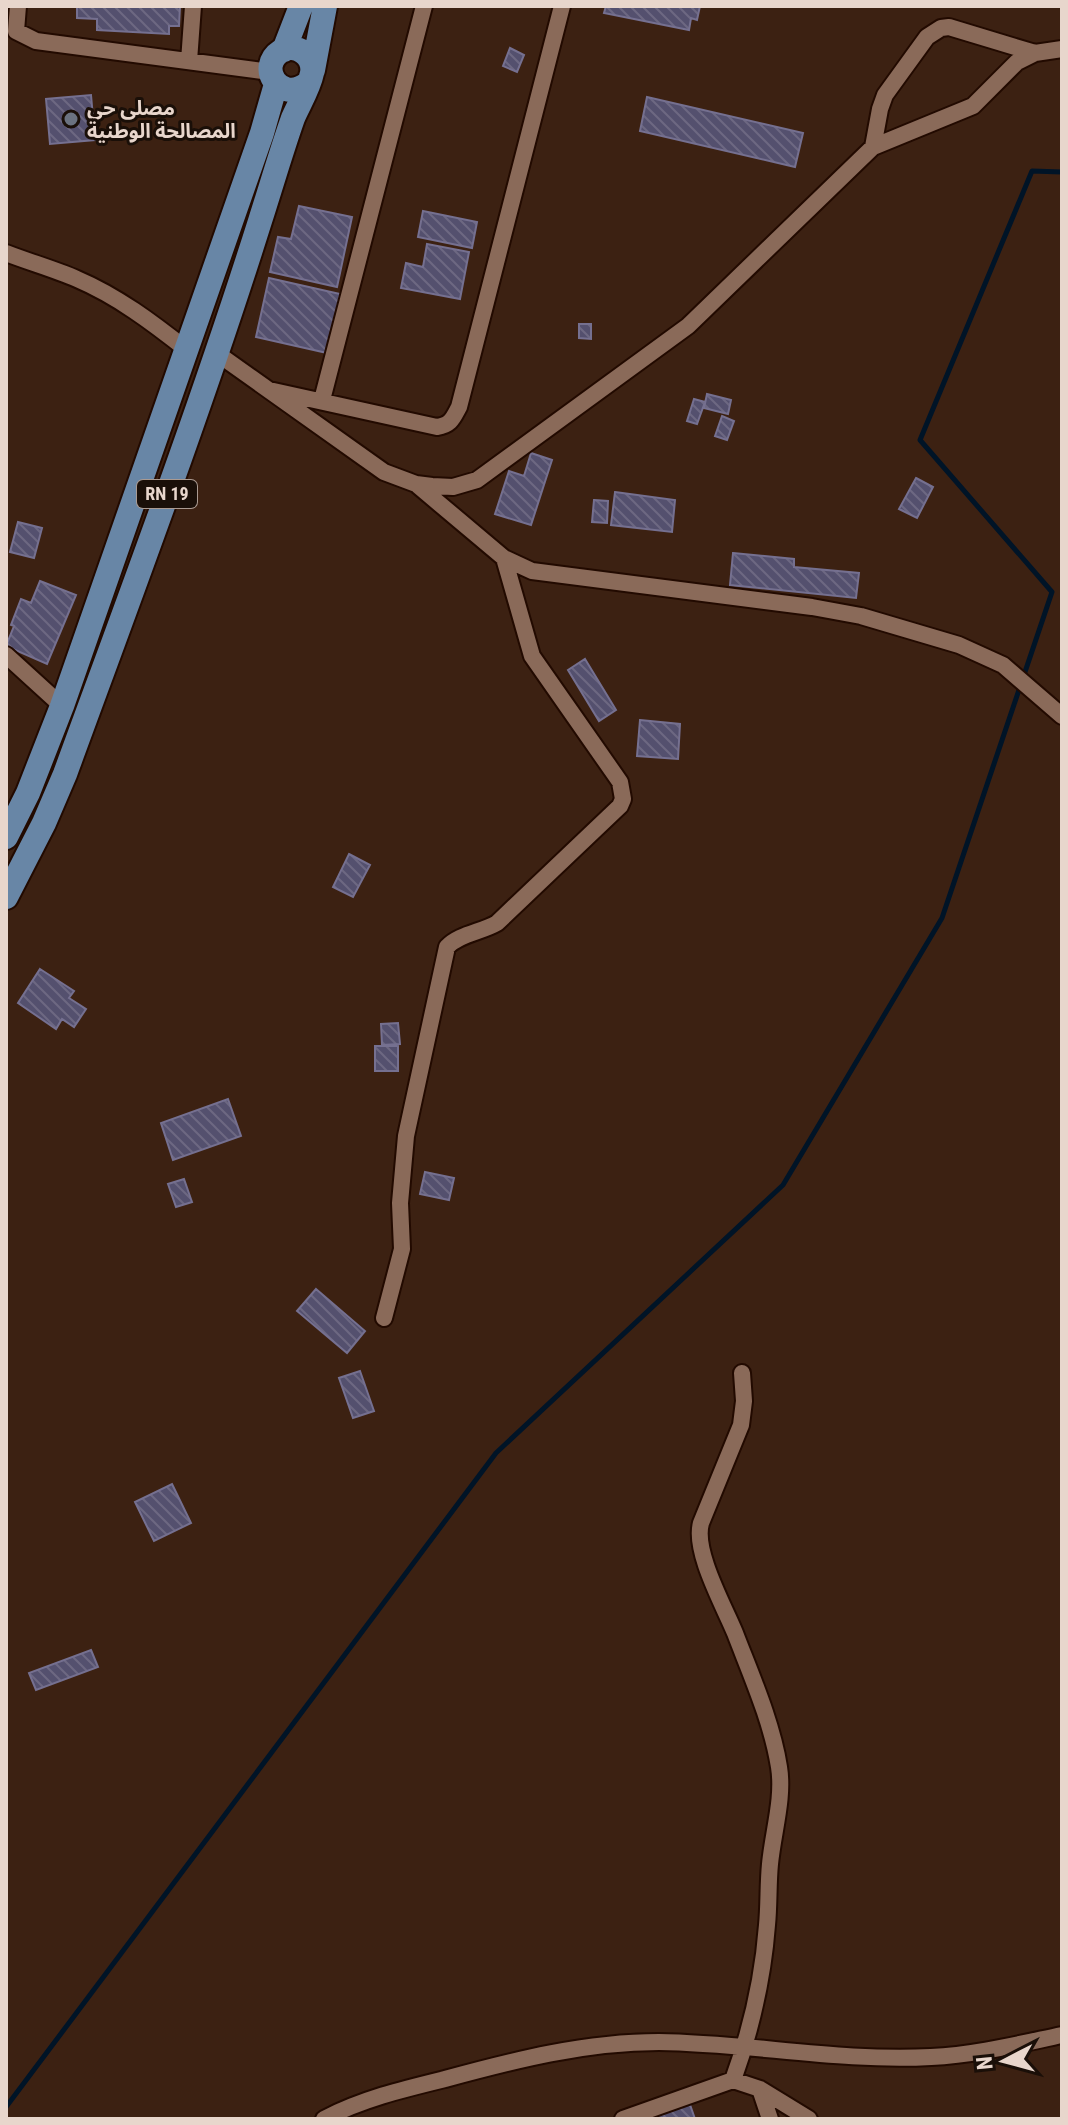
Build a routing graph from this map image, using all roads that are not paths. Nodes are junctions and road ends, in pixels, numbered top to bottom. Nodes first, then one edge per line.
1 (18, 6) edge
2 (193, 6) edge
3 (301, 6) edge
4 (325, 6) edge
5 (424, 6) edge
6 (562, 6) edge
7 (11, 26) edge
8 (1062, 49) edge
9 (284, 50) junction
10 (1035, 53) junction
11 (189, 61) junction
12 (310, 77) junction
13 (273, 78) junction
14 (873, 147) junction
15 (6, 253) edge
16 (196, 323) junction
17 (218, 353) junction
18 (185, 356) junction
19 (263, 389) junction
20 (322, 400) junction
21 (416, 484) junction
22 (504, 558) junction
23 (6, 655) edge
24 (62, 706) junction
25 (1062, 716) edge
26 (6, 837) edge
27 (6, 897) edge
28 (384, 1318) dead end
29 (742, 1373) dead end
30 (1062, 2035) edge
31 (744, 2049) junction
32 (733, 2080) junction
33 (760, 2089) junction
34 (347, 2114) edge
35 (324, 2119) edge
36 (623, 2119) edge
37 (770, 2119) edge
38 (809, 2119) edge

1 - 7 street
2 - 11 street
3 - 9 main road
4 - 12 main road, RN 19
5 - 20 street
6 - 20 street
7 - 11 street
8 - 10 street
9 - 12 main road
9 - 13 main road
10 - 14 street
10 - 14 street
11 - 13 street
12 - 13 main road
12 - 17 main road, RN 19
13 - 16 main road, RN 19
14 - 21 street
15 - 18 street
16 - 17 main road
16 - 18 main road, RN 19
17 - 18 main road
17 - 19 street
17 - 27 main road, RN 19
18 - 24 main road, RN 19
19 - 20 street
19 - 21 street
21 - 22 street
22 - 25 street
22 - 28 street
23 - 24 street
24 - 26 main road, RN 19
29 - 31 street
30 - 31 street
31 - 32 street
31 - 34 street
32 - 33 street
32 - 36 street
33 - 37 street
33 - 38 street
34 - 35 street

